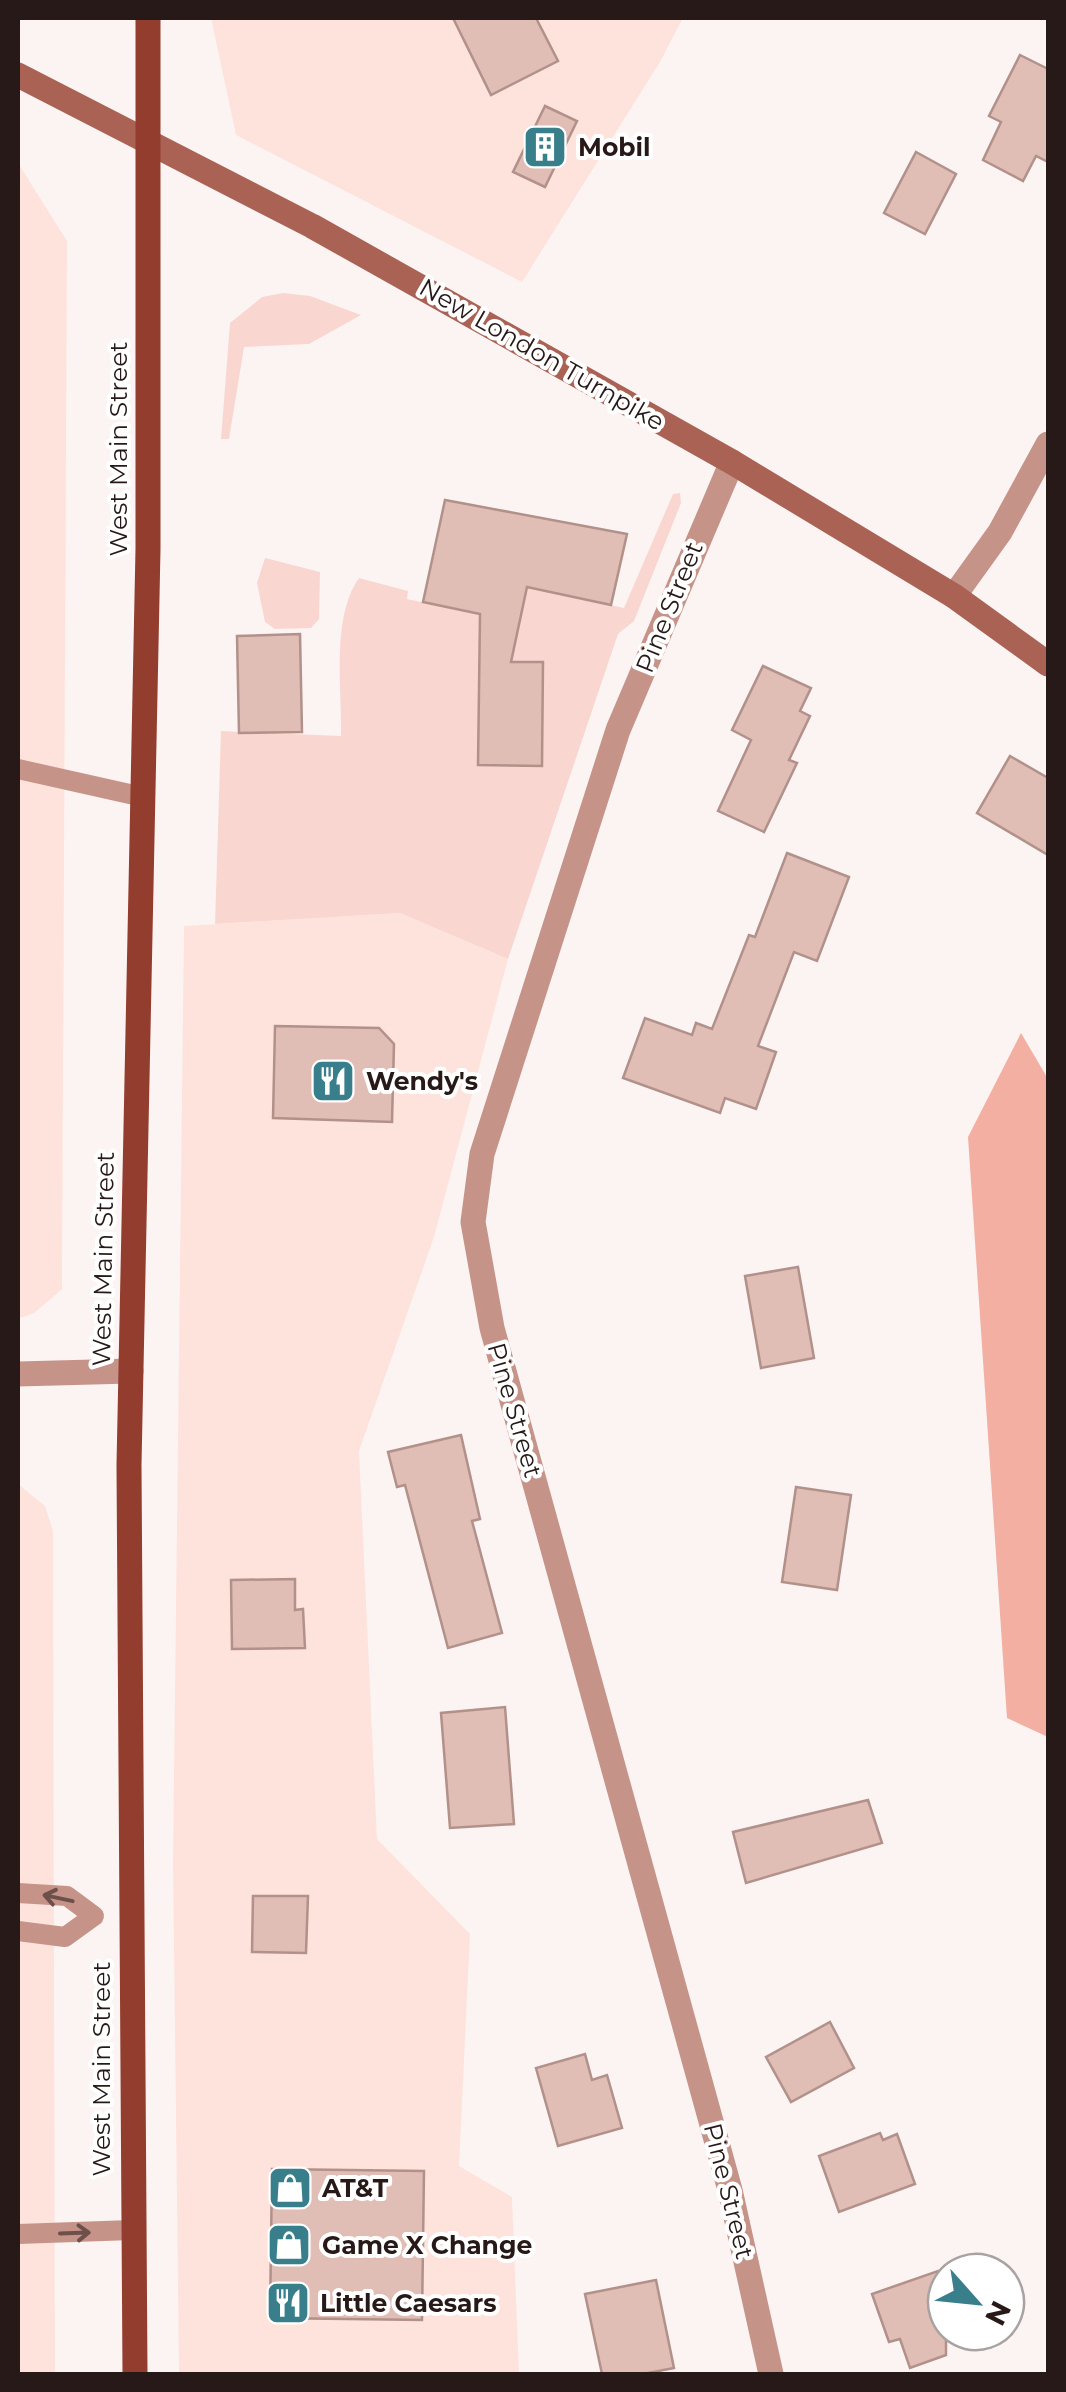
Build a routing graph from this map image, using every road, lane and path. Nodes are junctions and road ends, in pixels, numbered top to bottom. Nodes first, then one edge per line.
1 (148, 18) edge
2 (18, 75) edge
3 (148, 144) junction
4 (1048, 444) edge
5 (732, 462) junction
6 (954, 596) junction
7 (1048, 664) edge
8 (18, 769) edge
9 (142, 797) junction
10 (131, 1371) junction
11 (18, 1374) edge
12 (18, 1893) edge
13 (18, 1931) edge
14 (132, 2230) junction
15 (18, 2234) edge
16 (135, 2374) edge
17 (771, 2374) edge

1 - 3 main road, West Main Street
2 - 3 main road, New London Turnpike
3 - 5 main road, New London Turnpike
3 - 9 main road, West Main Street
4 - 6 street
5 - 6 main road, New London Turnpike
5 - 17 street, Pine Street
6 - 7 main road, New London Turnpike
8 - 9 lane
9 - 10 main road, West Main Street
10 - 11 street
10 - 14 main road, West Main Street
13 -> 12 lane
15 -> 14 lane
14 - 16 main road, West Main Street

